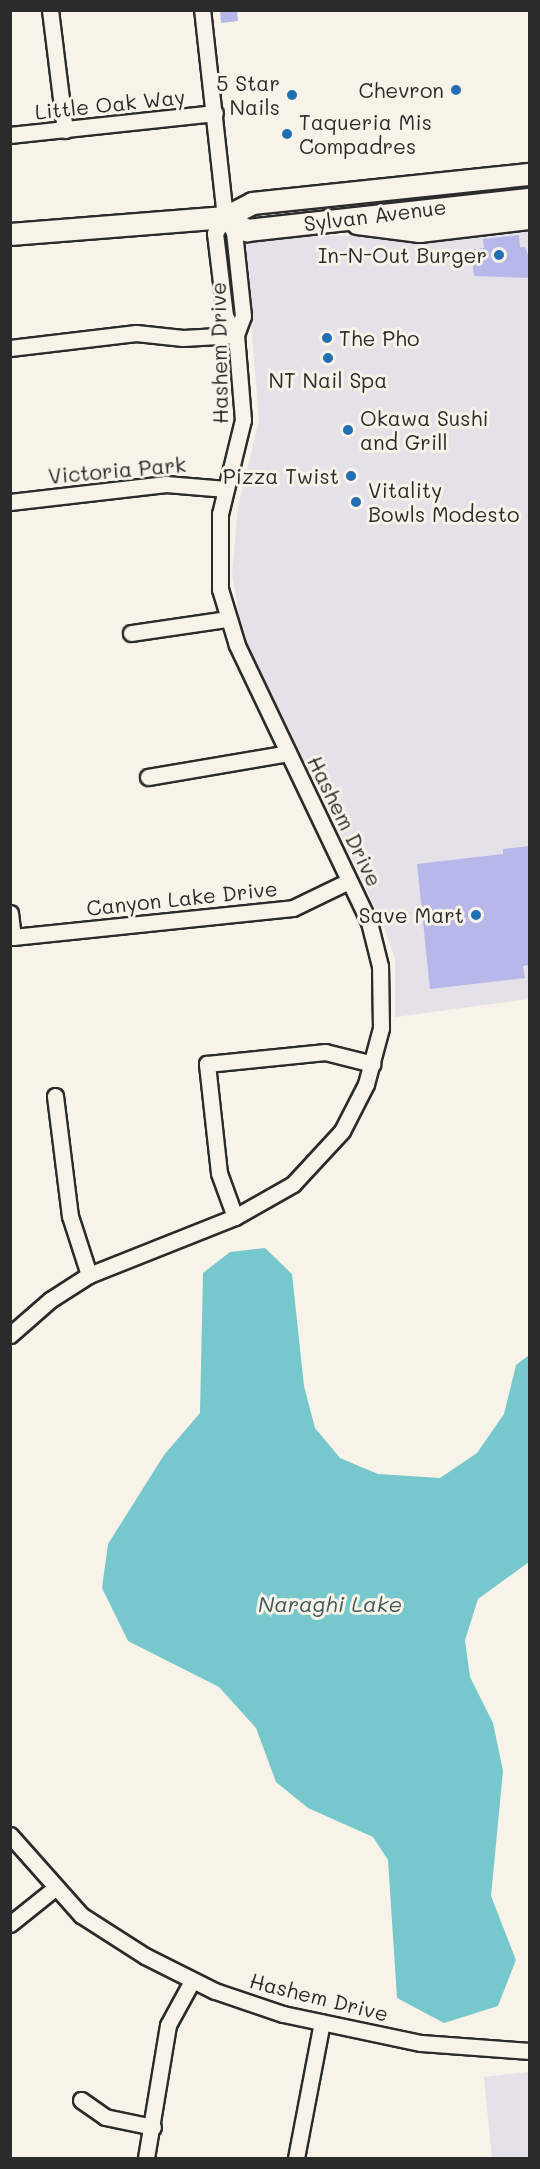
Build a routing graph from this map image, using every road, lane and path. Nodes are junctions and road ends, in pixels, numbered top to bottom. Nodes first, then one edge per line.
1 (50, 10) edge
2 (202, 10) edge
3 (215, 113) junction
4 (65, 130) junction
5 (10, 135) edge
6 (530, 174) edge
7 (530, 199) edge
8 (225, 217) junction
9 (530, 218) edge
10 (348, 220) junction
11 (10, 234) edge
12 (236, 335) junction
13 (10, 348) edge
14 (226, 489) junction
15 (10, 502) edge
16 (227, 619) junction
17 (131, 633) dead end
18 (288, 753) junction
19 (148, 777) dead end
20 (349, 881) junction
21 (10, 913) edge
22 (373, 1064) junction
23 (55, 1096) dead end
24 (235, 1217) junction
25 (89, 1275) junction
26 (10, 1335) edge
27 (10, 1835) edge
28 (55, 1888) junction
29 (10, 1924) edge
30 (192, 1981) junction
31 (322, 2022) junction
32 (530, 2051) edge
33 (81, 2100) dead end
34 (153, 2127) junction
35 (146, 2158) edge
36 (296, 2158) edge

1 - 4 street
2 - 3 street
3 - 4 street, Little Oak Way
3 - 8 street
4 - 5 street, Little Oak Way
6 - 8 main road, Sylvan Avenue
7 - 10 main road, Sylvan Avenue
8 - 10 main road, Sylvan Avenue
8 - 11 main road, Sylvan Avenue
8 - 12 street, Hashem Drive
9 - 10 main road
12 - 13 street
12 - 14 street, Hashem Drive
14 - 15 street, Victoria Park
14 - 16 street, Hashem Drive
16 - 17 street
16 - 18 street, Hashem Drive
18 - 19 street
18 - 20 street, Hashem Drive
20 - 21 street, Canyon Lake Drive
20 - 22 street, Hashem Drive
22 - 24 street, Hashem Drive
22 - 24 street
23 - 25 street
24 - 25 street, Hashem Drive
25 - 26 street, Hashem Drive
27 - 28 street, Hashem Drive
28 - 29 street
28 - 30 street, Hashem Drive
30 - 31 street, Hashem Drive
30 - 34 street
31 - 32 street, Hashem Drive
31 - 36 street
33 - 34 street
34 - 35 street

